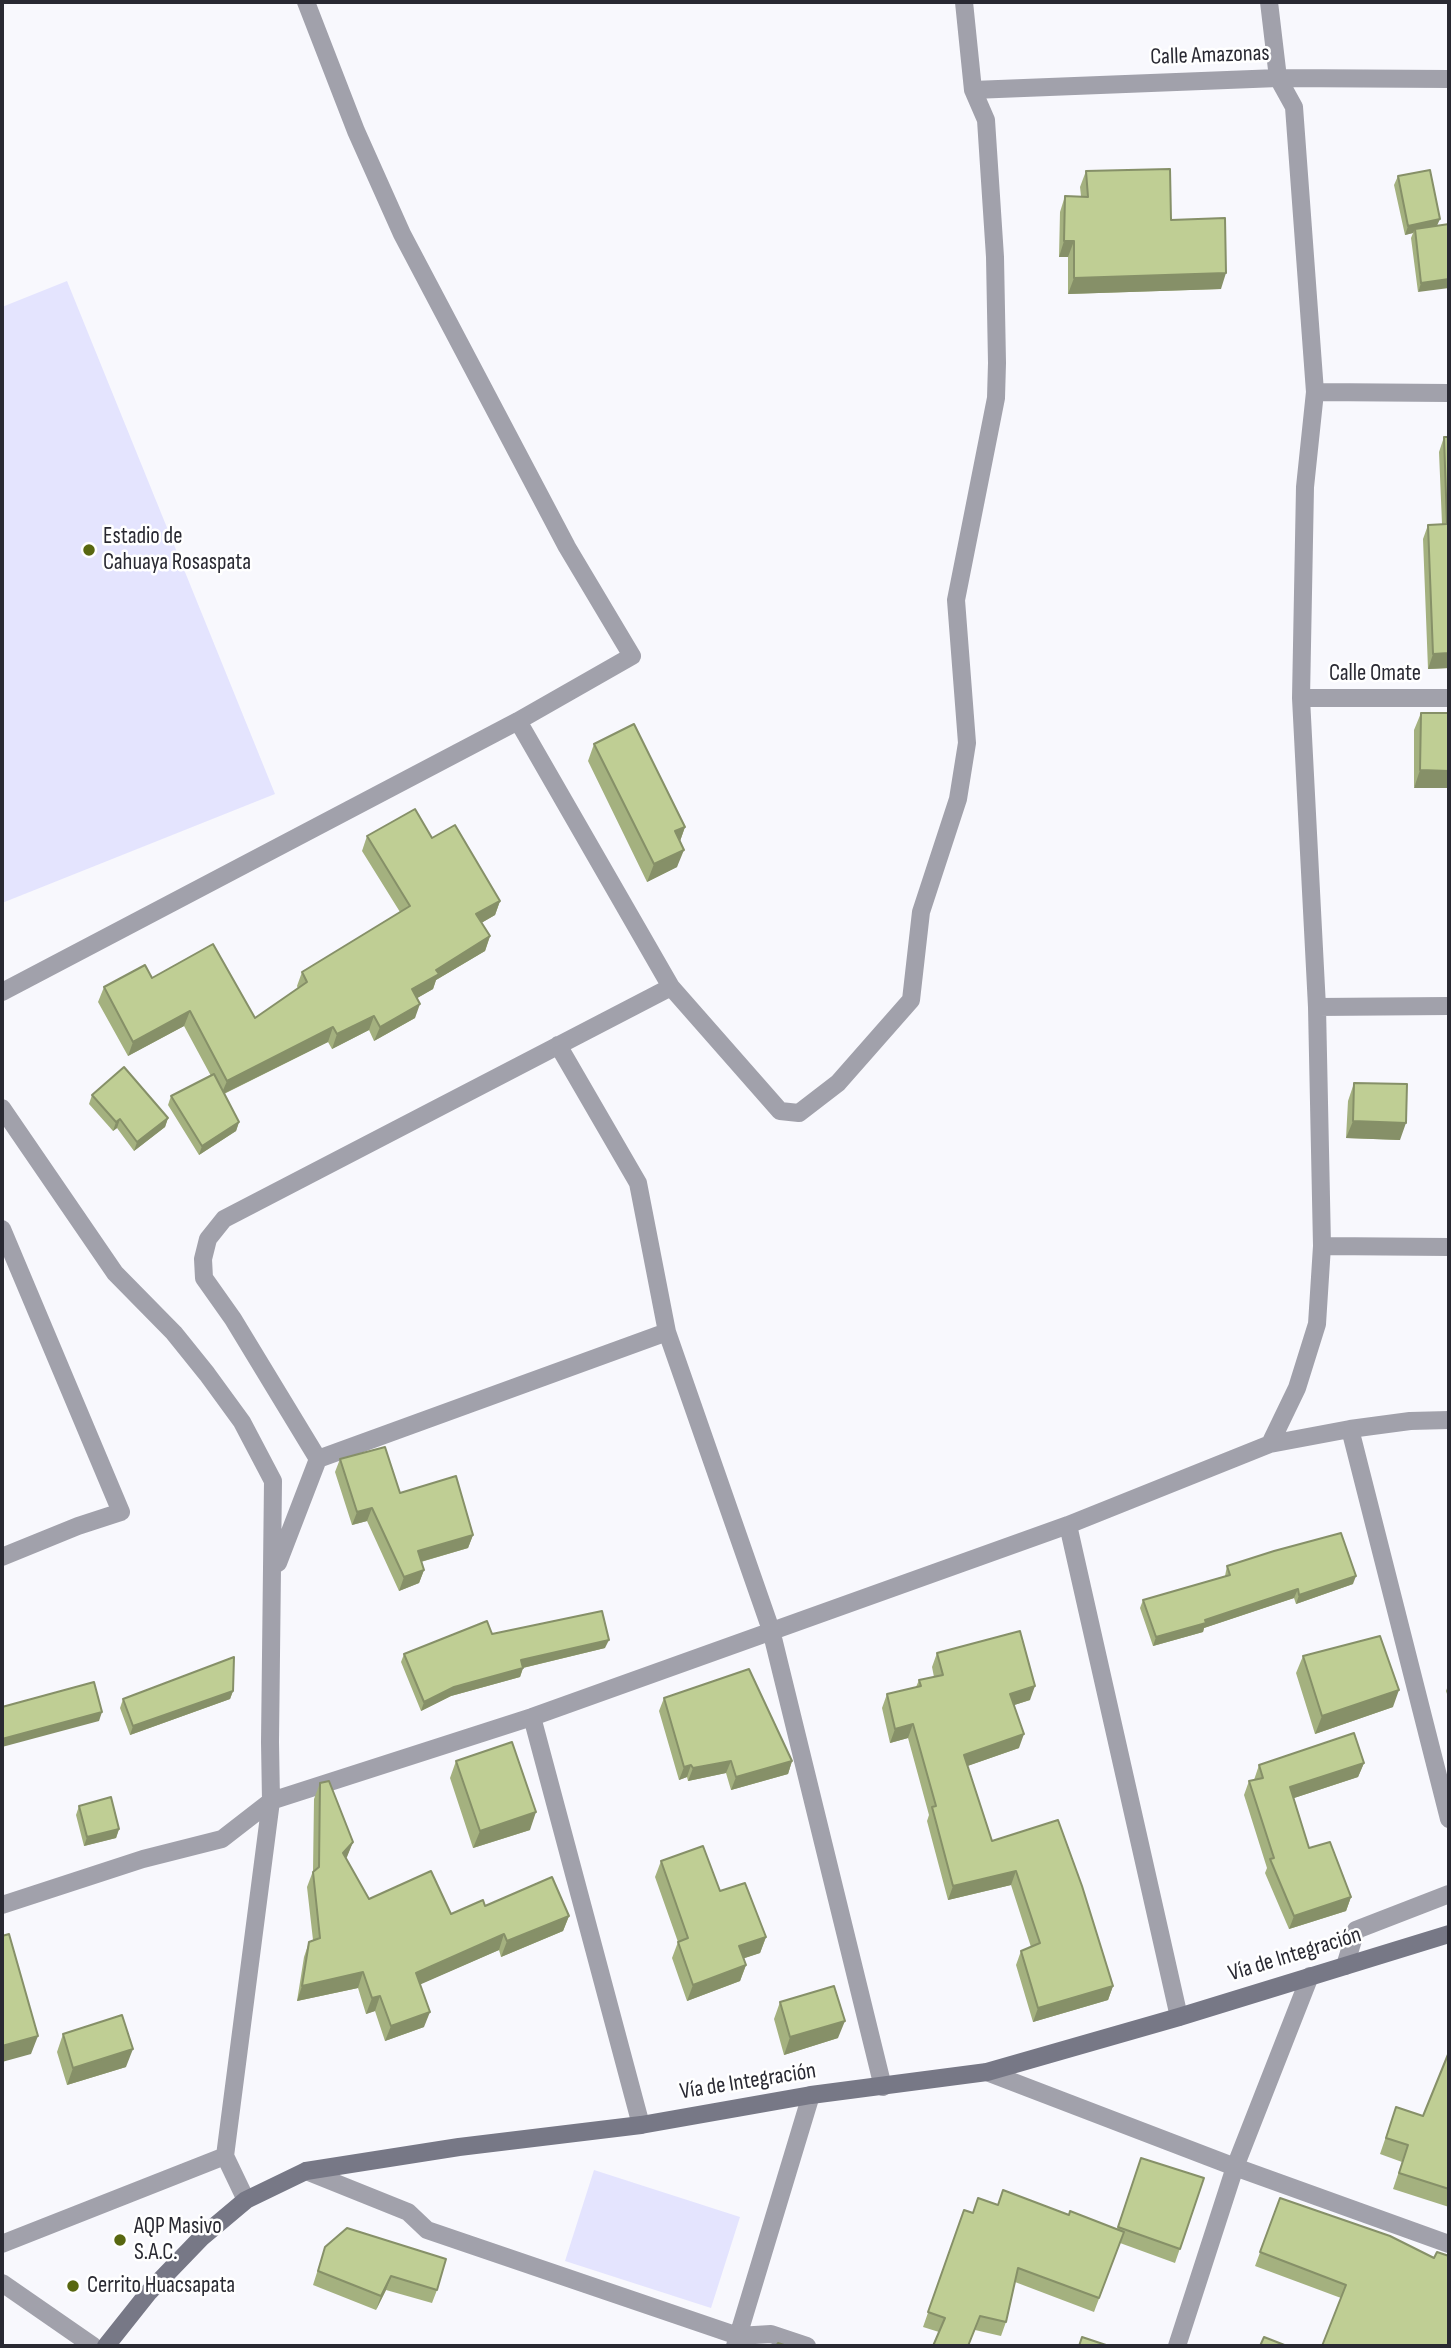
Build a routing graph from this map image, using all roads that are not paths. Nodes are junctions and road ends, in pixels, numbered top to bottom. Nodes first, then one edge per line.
1 (306, 2) edge
2 (964, 2) edge
3 (1269, 2) edge
4 (1278, 78) junction
5 (1449, 79) edge
6 (973, 90) junction
7 (1315, 392) junction
8 (1449, 393) edge
9 (1301, 698) junction
10 (1449, 698) edge
11 (518, 721) junction
12 (671, 987) junction
13 (2, 992) edge
14 (1449, 1006) edge
15 (1317, 1007) junction
16 (558, 1045) junction
17 (2, 1108) edge
18 (2, 1229) edge
19 (1322, 1246) junction
20 (1449, 1247) edge
21 (667, 1332) junction
22 (1449, 1420) edge
23 (1350, 1429) junction
24 (1270, 1444) junction
25 (318, 1459) junction
26 (1068, 1525) junction
27 (2, 1557) edge
28 (274, 1574) junction
29 (771, 1630) junction
30 (532, 1717) junction
31 (271, 1801) junction
32 (1449, 1819) edge
33 (1449, 1894) edge
34 (2, 1905) edge
35 (1449, 1934) edge
36 (1345, 1966) junction
37 (1310, 1976) junction
38 (1179, 2017) junction
39 (987, 2072) junction
40 (883, 2087) junction
41 (811, 2095) junction
42 (641, 2125) junction
43 (225, 2156) junction
44 (1235, 2167) junction
45 (306, 2171) junction
46 (246, 2200) junction
47 (2, 2244) edge
48 (1449, 2244) edge
49 (2, 2283) edge
50 (736, 2341) edge
51 (93, 2346) edge
52 (106, 2346) edge
53 (807, 2346) edge
54 (1177, 2346) edge

1 - 11 street
2 - 6 street
3 - 4 street
4 - 5 street, Calle Amazonas
4 - 6 street, Calle Amazonas
4 - 7 street
6 - 12 street
7 - 8 street
7 - 9 street
9 - 10 street, Calle Omate
9 - 15 street
11 - 12 street
11 - 13 street
12 - 16 street
14 - 15 street
15 - 19 street
16 - 21 street
16 - 25 street
17 - 28 street
18 - 27 street
19 - 20 street
19 - 24 street
21 - 25 street
21 - 29 street
22 - 23 street
23 - 24 street
23 - 32 street
24 - 26 street
25 - 28 street
26 - 29 street
26 - 38 street
28 - 31 street
29 - 30 street
29 - 40 street
30 - 31 street
30 - 42 street
31 - 34 street
31 - 43 street
33 - 36 street
35 - 36 main road, Vía de Integración
36 - 37 main road, Vía de Integración
37 - 38 main road, Vía de Integración
37 - 44 street
38 - 39 main road, Vía de Integración
39 - 40 main road, Vía de Integración
39 - 44 street
40 - 41 main road, Vía de Integración
41 - 42 main road, Vía de Integración
41 - 50 street
42 - 45 main road, Vía de Integración
43 - 46 street
43 - 47 street
44 - 48 street
44 - 54 street
45 - 46 main road, Vía de Integración
45 - 50 street
46 - 52 main road, Vía de Integración
49 - 51 street
50 - 53 street

